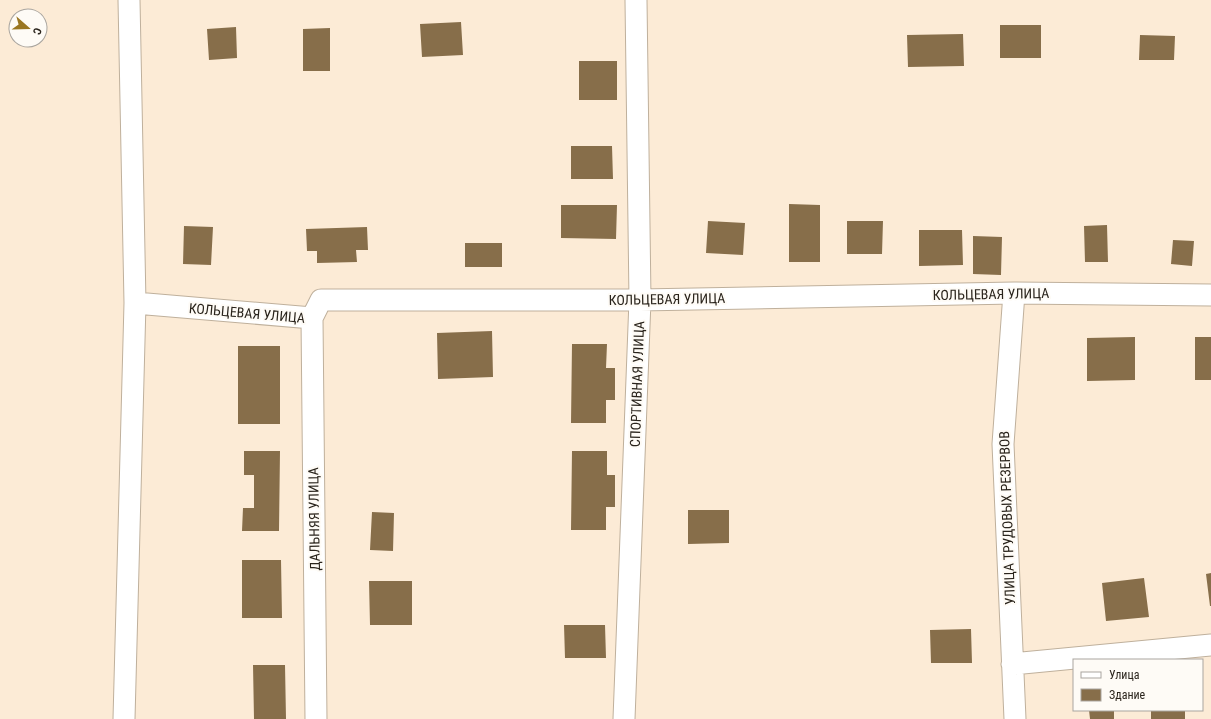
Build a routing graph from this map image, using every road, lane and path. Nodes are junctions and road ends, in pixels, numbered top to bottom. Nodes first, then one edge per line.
1 (129, 0) edge
2 (636, 0) edge
3 (1014, 293) junction
4 (1211, 295) edge
5 (640, 300) junction
6 (135, 303) junction
7 (312, 318) junction
8 (1211, 645) edge
9 (1012, 664) junction
10 (124, 719) edge
11 (316, 719) edge
12 (624, 719) edge
13 (1015, 719) edge

1 - 6 street
2 - 5 street, СПОРТИВНАЯ УЛИЦА
3 - 4 street, КОЛЬЦЕВАЯ УЛИЦА
3 - 5 street, КОЛЬЦЕВАЯ УЛИЦА
3 - 9 street, УЛИЦА ТРУДОВЫХ РЕЗЕРВОВ
5 - 7 street, КОЛЬЦЕВАЯ УЛИЦА
5 - 12 street, СПОРТИВНАЯ УЛИЦА
6 - 7 street, КОЛЬЦЕВАЯ УЛИЦА
6 - 10 street
7 - 11 street, ДАЛЬНЯЯ УЛИЦА
8 - 9 street
9 - 13 street, УЛИЦА ТРУДОВЫХ РЕЗЕРВОВ

